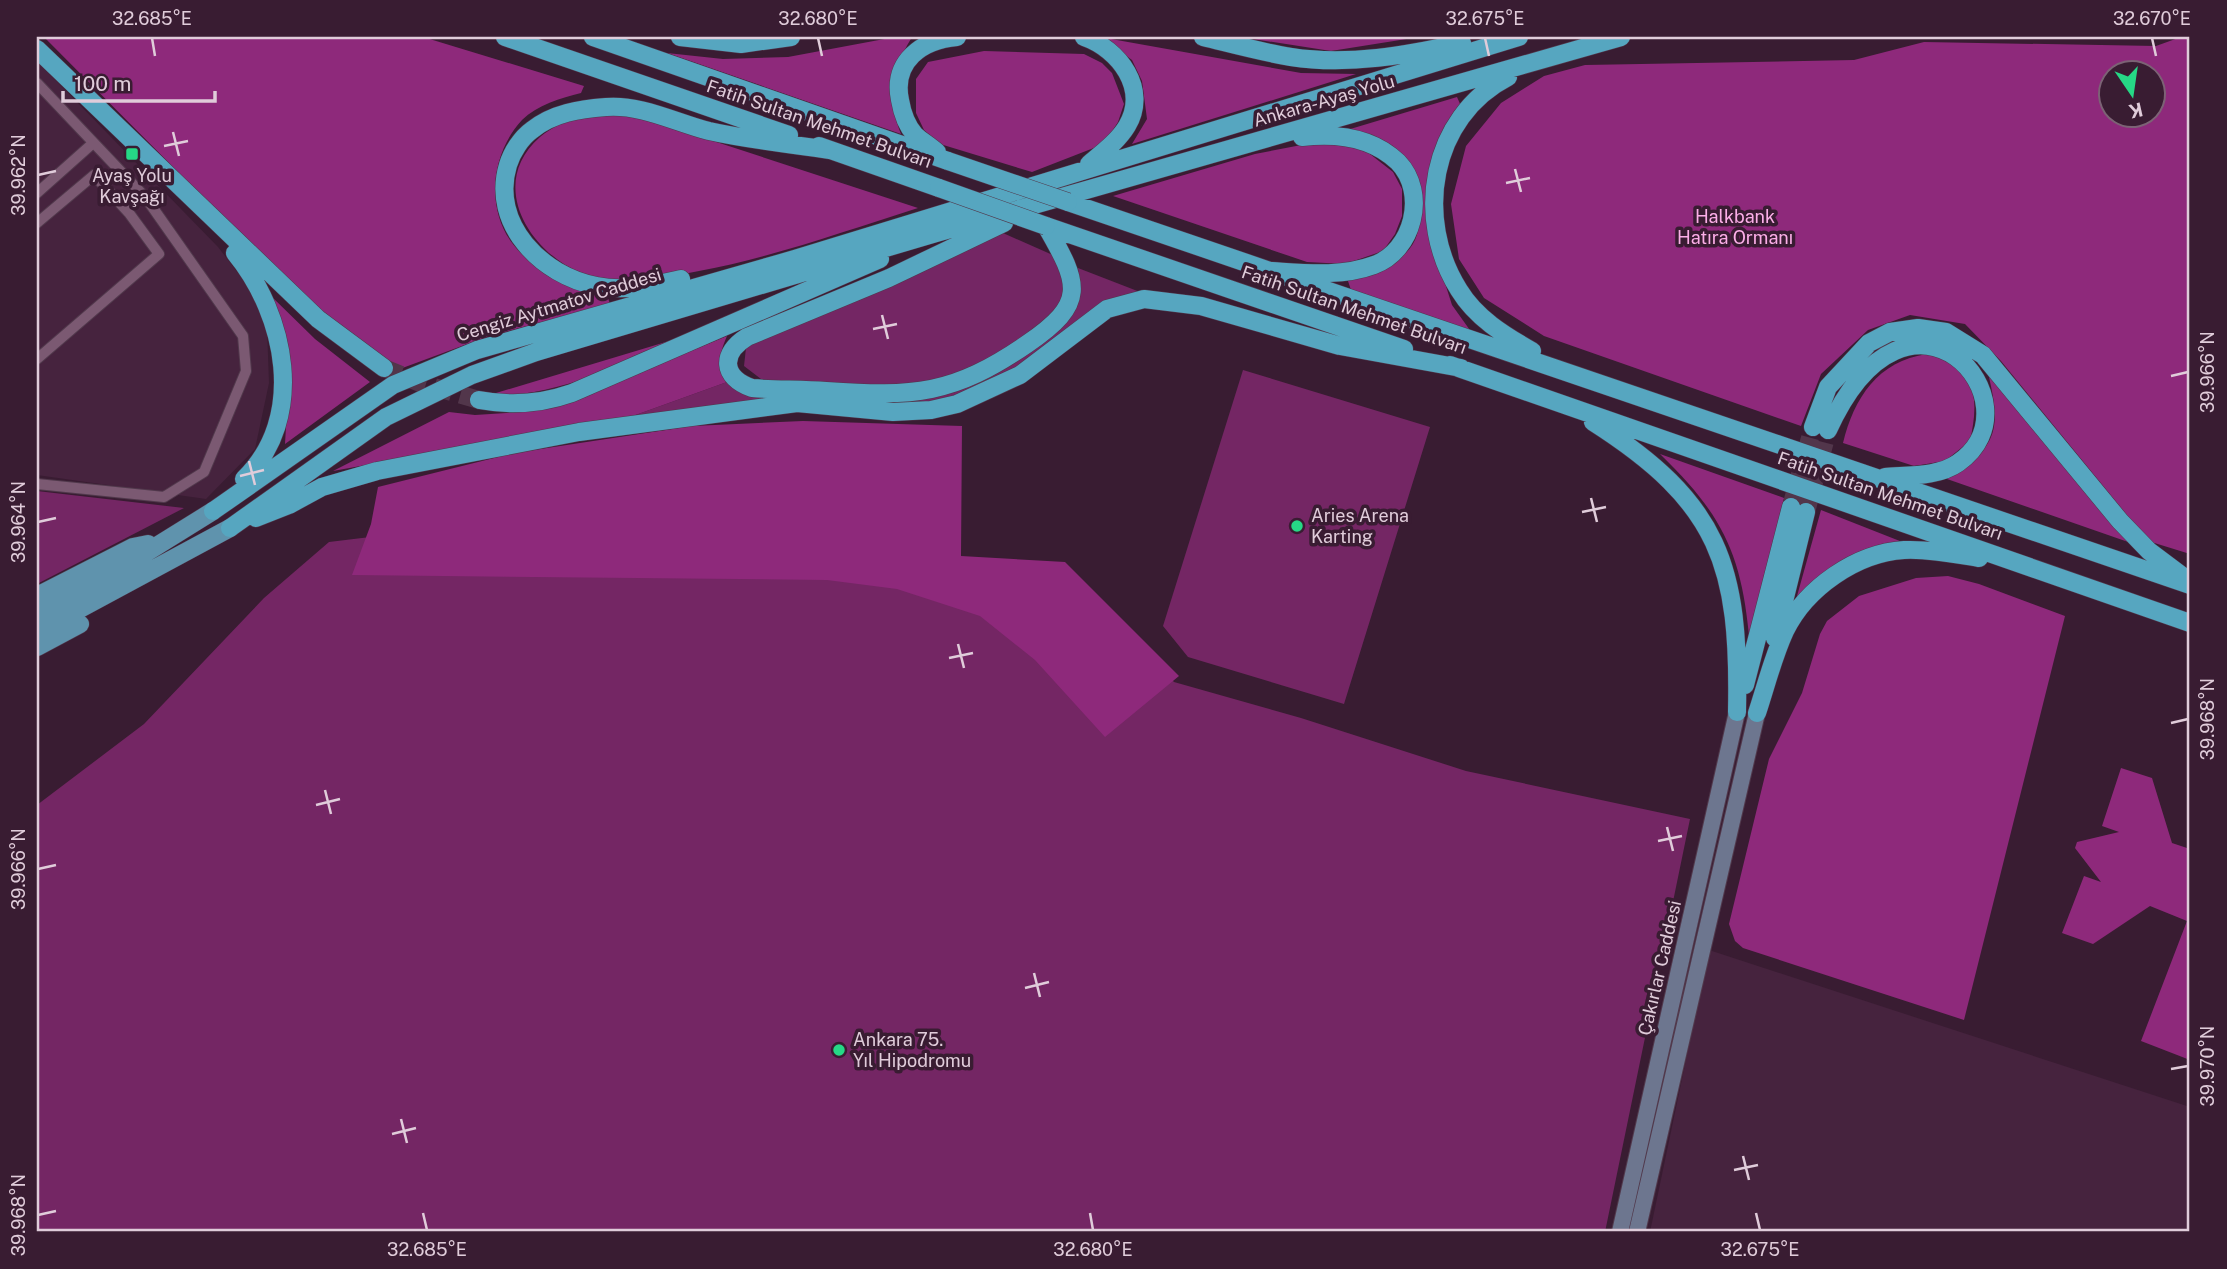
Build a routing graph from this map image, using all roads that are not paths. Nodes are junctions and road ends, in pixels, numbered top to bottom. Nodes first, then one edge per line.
1 (505, 37) edge
2 (593, 37) edge
3 (680, 37) edge
4 (791, 37) edge
5 (957, 37) edge
6 (1084, 37) edge
7 (1203, 37) edge
8 (1493, 37) edge
9 (1519, 37) edge
10 (1621, 37) edge
11 (37, 49) edge
12 (1556, 57) junction
13 (37, 83) edge
14 (92, 144) junction
15 (830, 150) junction
16 (948, 160) junction
17 (1085, 168) junction
18 (183, 192) junction
19 (1004, 193) joint
20 (37, 194) edge
21 (146, 198) junction
22 (1038, 206) junction
23 (129, 213) junction
24 (37, 223) edge
25 (1046, 226) junction
26 (936, 233) junction
27 (795, 259) junction
28 (1272, 271) junction
29 (37, 359) edge
30 (384, 368) tunnel mouth
31 (1461, 368) junction
32 (1565, 371) junction
33 (479, 400) tunnel mouth
34 (1567, 405) junction
35 (1876, 478) junction
36 (37, 484) edge
37 (212, 511) junction
38 (230, 528) junction
39 (211, 538) junction
40 (165, 540) junction
41 (2021, 564) junction
42 (2190, 583) edge
43 (37, 596) edge
44 (37, 615) edge
45 (2190, 623) edge
46 (37, 632) edge
47 (37, 647) edge
48 (1737, 712) junction
49 (1757, 713) junction
50 (1717, 801) junction
51 (1736, 804) junction
52 (1620, 1232) edge
53 (1637, 1232) edge

1 - 15 highway, Fatih Sultan Mehmet Bulvarı
2 - 16 highway, Fatih Sultan Mehmet Bulvarı
3 - 4 highway
5 - 16 highway
6 - 17 highway
7 - 8 highway
9 - 17 highway, Ankara-Ayaş Yolu
10 - 12 highway, Ankara-Ayaş Yolu
11 - 18 highway
12 - 22 highway, Ankara-Ayaş Yolu
12 - 32 highway
13 - 14 street
14 - 20 street
14 - 21 street
15 - 25 highway, Fatih Sultan Mehmet Bulvarı, bridge
15 - 27 highway
16 - 28 highway, Fatih Sultan Mehmet Bulvarı, bridge
17 - 19 highway, Ankara-Ayaş Yolu
18 - 30 highway
18 - 37 highway
19 - 27 highway, Cengiz Aytmatov Caddesi
21 - 23 street
21 - 36 street
22 - 25 highway
22 - 26 highway
22 - 28 highway
23 - 24 street
23 - 29 street
25 - 31 highway, Fatih Sultan Mehmet Bulvarı
26 - 33 highway
26 - 38 highway
27 - 37 highway, Cengiz Aytmatov Caddesi
28 - 32 highway, Fatih Sultan Mehmet Bulvarı
31 - 34 highway, Fatih Sultan Mehmet Bulvarı
31 - 38 highway
32 - 35 highway, Fatih Sultan Mehmet Bulvarı
34 - 41 highway, Fatih Sultan Mehmet Bulvarı
34 - 48 highway
35 - 42 highway, Fatih Sultan Mehmet Bulvarı
35 - 42 highway
37 - 40 main road, Cengiz Aytmatov Caddesi
38 - 39 main road
39 - 46 main road
39 - 47 main road
40 - 43 main road, Cengiz Aytmatov Caddesi
40 - 44 main road, Cengiz Aytmatov Caddesi
41 - 45 highway, Fatih Sultan Mehmet Bulvarı
41 - 49 highway
48 - 49 highway
48 - 50 main road, Çakırlar Caddesi
49 - 51 main road, Çakırlar Caddesi
50 - 51 main road
50 - 52 main road, Çakırlar Caddesi
51 - 53 main road, Çakırlar Caddesi

